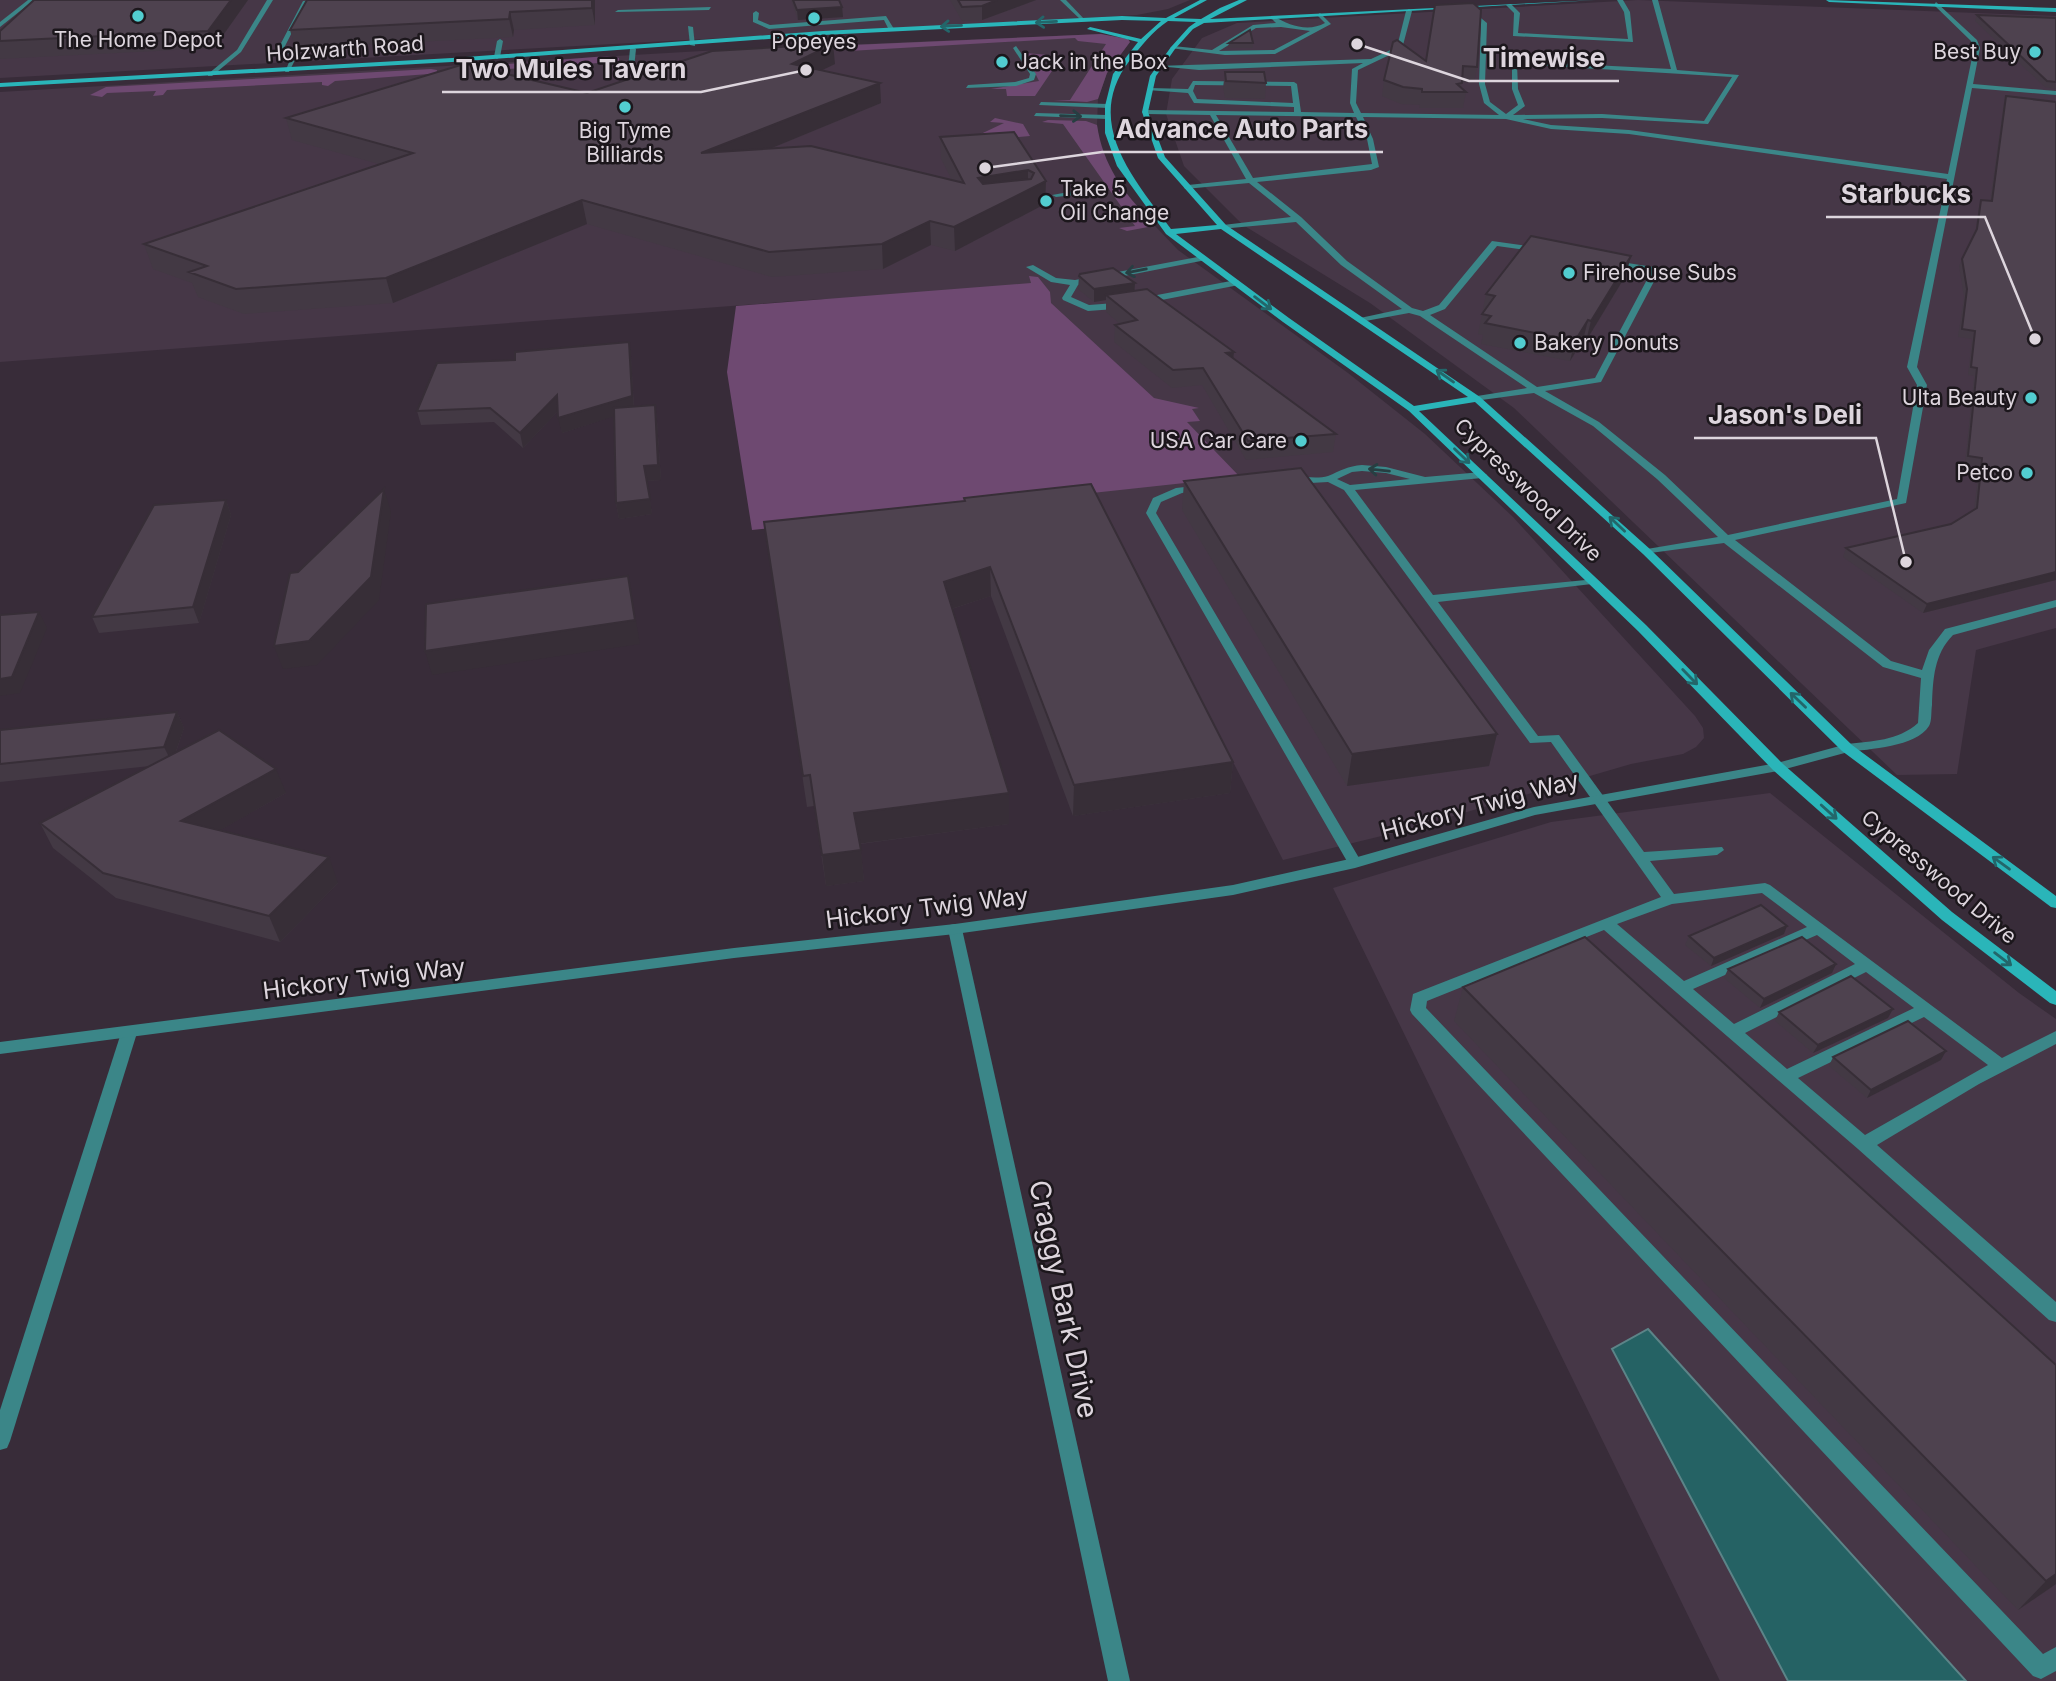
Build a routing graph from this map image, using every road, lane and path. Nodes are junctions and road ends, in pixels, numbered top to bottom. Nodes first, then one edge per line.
1 (31, 0) edge
2 (270, 0) edge
3 (316, 0) edge
4 (1063, 0) edge
5 (1204, 0) edge
6 (1244, 0) edge
7 (1593, 0) edge
8 (1620, 0) edge
9 (1654, 0) edge
10 (1829, 0) edge
11 (1936, 4) junction
12 (1509, 5) junction
13 (1465, 7) junction
14 (709, 8) dead end
15 (1409, 10) junction
16 (2056, 10) edge
17 (618, 12) dead end
18 (756, 13) dead end
19 (1320, 15) junction
20 (1273, 17) junction
21 (771, 19) dead end
22 (1084, 20) junction
23 (1203, 20) junction
24 (856, 21) junction
25 (1163, 22) junction
26 (1281, 24) junction
27 (0, 25) edge
28 (690, 27) dead end
29 (1116, 27) dead end
30 (1129, 27) dead end
31 (891, 29) junction
32 (1090, 29) junction
33 (1077, 30) dead end
34 (1315, 30) junction
35 (970, 34) edge
36 (1283, 36) dead end
37 (1300, 38) junction
38 (500, 41) edge
39 (1142, 41) junction
40 (1272, 43) dead end
41 (693, 45) junction
42 (1287, 46) junction
43 (1016, 48) dead end
44 (1173, 48) junction
45 (633, 49) junction
46 (1213, 52) junction
47 (1275, 52) junction
48 (498, 57) junction
49 (1372, 61) junction
50 (1282, 64) junction
51 (1160, 66) junction
52 (631, 68) dead end
53 (287, 71) junction
54 (1675, 72) junction
55 (210, 75) junction
56 (0, 85) edge
57 (1969, 86) junction
58 (968, 87) dead end
59 (1150, 90) junction
60 (1191, 91) junction
61 (2056, 93) edge
62 (1041, 104) dead end
63 (1296, 105) junction
64 (1108, 106) junction
65 (1145, 112) junction
66 (1212, 113) junction
67 (1298, 114) junction
68 (1036, 115) dead end
69 (1358, 115) junction
70 (1107, 117) junction
71 (1506, 117) junction
72 (1951, 177) junction
73 (1251, 181) junction
74 (1188, 187) junction
75 (1080, 192) dead end
76 (1056, 195) dead end
77 (1298, 219) junction
78 (1223, 227) junction
79 (1170, 232) junction
80 (1549, 252) edge
81 (1203, 258) junction
82 (1603, 261) edge
83 (1030, 267) dead end
84 (1075, 283) junction
85 (1236, 283) junction
86 (1409, 310) junction
87 (1423, 314) junction
88 (1363, 320) junction
89 (1536, 390) junction
90 (1477, 399) junction
91 (1412, 409) junction
92 (1482, 475) junction
93 (1330, 478) junction
94 (1429, 481) junction
95 (1276, 483) edge
96 (1221, 487) edge
97 (1348, 488) junction
98 (1726, 539) junction
99 (1647, 552) junction
100 (1592, 581) junction
101 (1430, 599) junction
102 (2056, 603) edge
103 (1929, 676) junction
104 (1847, 748) junction
105 (1778, 767) junction
106 (1597, 799) junction
107 (1717, 850) dead end
108 (1640, 857) junction
109 (1355, 863) junction
110 (1670, 899) junction
111 (2056, 903) edge
112 (1606, 923) junction
113 (1818, 928) junction
114 (955, 929) junction
115 (1867, 965) junction
116 (1684, 987) junction
117 (2056, 999) edge
118 (1926, 1009) junction
119 (1734, 1031) junction
120 (129, 1032) junction
121 (2056, 1037) edge
122 (0, 1048) edge
123 (2001, 1066) junction
124 (1788, 1076) junction
125 (1864, 1144) junction
126 (2056, 1314) edge
127 (0, 1441) edge
128 (2056, 1658) edge
129 (1119, 1681) edge

1 - 27 street
2 - 55 street
3 - 53 street
4 - 22 street
5 - 25 main road, Cypresswood Drive
6 - 23 main road
7 - 12 main road, Holzwarth Road
8 - 12 street
9 - 54 street
10 - 11 main road
11 - 16 main road
11 - 57 street
12 - 13 main road, Holzwarth Road
13 - 15 main road, Holzwarth Road
13 - 71 street
14 - 17 street
15 - 19 main road, Holzwarth Road
15 - 49 street
18 - 24 street
19 - 20 main road, Holzwarth Road
19 - 34 street
20 - 23 main road, Holzwarth Road
20 - 26 street
21 - 24 street
22 - 25 main road, Holzwarth Road
22 -> 31 main road, Holzwarth Road
23 - 25 main road, Holzwarth Road
23 - 44 main road
24 - 31 street
25 - 30 main road, Holzwarth Road
25 - 39 main road, Cypresswood Drive
26 - 34 street
26 - 46 street
28 - 41 street
29 - 32 main road
31 - 41 main road, Holzwarth Road
32 - 33 main road
32 - 39 main road
34 - 37 street
35 - 41 main road, Holzwarth Road
36 - 37 street
37 - 42 street
38 - 48 street
39 - 64 main road, Cypresswood Drive
40 - 42 street
41 - 45 main road, Holzwarth Road
42 - 47 street
43 - 58 street
44 - 46 street
44 - 51 main road
45 - 48 main road, Holzwarth Road
45 - 52 street
46 - 47 street
47 - 50 street
48 - 53 main road, Holzwarth Road
49 - 50 street
49 - 69 street
50 - 51 street
51 - 59 main road
53 - 55 main road, Holzwarth Road
54 - 71 street
54 - 71 street
55 - 56 main road, Holzwarth Road
57 - 61 street
57 - 72 street
59 - 60 street
59 - 65 main road
60 - 63 street
60 - 63 street
62 - 64 street
63 - 67 street
64 - 70 main road, Cypresswood Drive
65 - 66 street
65 - 74 main road, Cypresswood Drive
66 - 67 street
66 - 73 street
67 - 69 street
68 -> 70 street
69 - 71 street
69 - 73 street
70 - 79 main road, Cypresswood Drive
71 - 72 street
72 - 98 street
73 - 74 street
73 - 77 street
74 - 78 main road, Cypresswood Drive
75 - 76 street
77 - 78 street
77 - 86 street
78 - 79 main road
78 - 88 main road, Cypresswood Drive
79 - 81 main road, Cypresswood Drive
80 - 87 street
81 -> 84 street
81 - 85 main road, Cypresswood Drive
82 - 89 street
83 - 84 street
84 - 85 street
85 -> 91 main road, Cypresswood Drive
86 - 87 street
86 - 88 street
87 - 89 street
90 -> 88 main road, Cypresswood Drive
89 - 90 street
89 - 98 street
90 - 91 main road
99 -> 90 main road, Cypresswood Drive
91 -> 92 main road, Cypresswood Drive
92 - 94 street
92 - 100 main road, Cypresswood Drive
94 -> 93 street
93 - 95 street
93 - 97 street
94 - 97 street
96 - 109 street
97 - 101 street
98 - 99 street
98 - 103 street
104 -> 99 main road, Cypresswood Drive
100 - 101 street
100 -> 105 main road, Cypresswood Drive
101 - 106 street
102 - 103 street
103 - 104 street, Hickory Twig Way
104 - 105 street, Hickory Twig Way
111 -> 104 main road, Cypresswood Drive
105 - 106 street, Hickory Twig Way
105 -> 117 main road, Cypresswood Drive
106 - 108 street
106 - 109 street, Hickory Twig Way
107 - 108 street
108 - 110 street
109 - 114 street, Hickory Twig Way
110 - 112 street
110 - 113 street
112 - 116 street
112 - 128 street
113 - 115 street
113 - 116 street
114 - 120 street, Hickory Twig Way
114 - 129 street, Craggy Bark Drive
115 - 118 street
115 - 119 street
116 - 119 street
118 - 123 street
118 - 124 street
119 - 124 street
120 - 122 street, Hickory Twig Way
120 - 127 street
121 - 123 street
123 - 125 street
124 - 125 street
125 - 126 street

